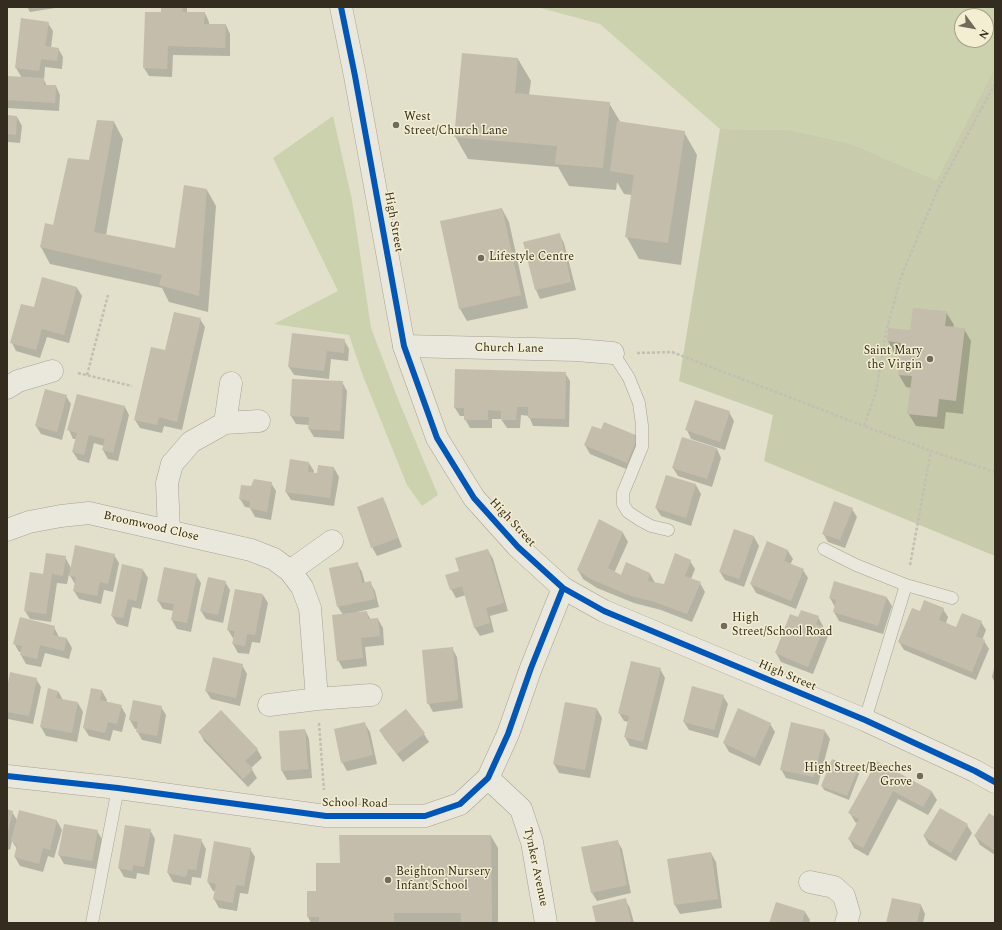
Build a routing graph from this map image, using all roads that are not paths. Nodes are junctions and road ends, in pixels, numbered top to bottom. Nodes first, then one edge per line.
1 (341, 7) edge
2 (404, 346) junction
3 (613, 353) joint
4 (52, 371) road end
5 (11, 381) edge
6 (231, 383) dead end
7 (259, 421) dead end
8 (224, 423) junction
9 (7, 530) edge
10 (668, 530) dead end
11 (169, 531) junction
12 (332, 541) dead end
13 (824, 549) dead end
14 (290, 571) junction
15 (906, 585) junction
16 (562, 588) junction
17 (952, 598) dead end
18 (371, 695) dead end
19 (317, 699) junction
20 (269, 705) dead end
21 (865, 720) junction
22 (7, 776) edge
23 (488, 778) junction
24 (995, 782) edge
25 (118, 788) junction
26 (810, 882) dead end
27 (92, 923) edge
28 (546, 923) edge
29 (846, 923) edge

1 - 2 street, High Street
2 - 3 street, Church Lane
2 - 16 street, High Street
3 - 10 lane
4 - 5 street
6 - 8 street
7 - 8 street
8 - 11 street
9 - 11 street, Broomwood Close
11 - 14 street, Broomwood Close
12 - 14 street
13 - 15 lane
14 - 19 street, Broomwood Close
15 - 17 lane
15 - 21 lane
16 - 21 street, High Street
16 - 23 street, School Road
18 - 19 street
19 - 20 street
21 - 24 street, High Street
22 - 25 street, School Road
23 - 25 street, School Road
23 - 28 street, Tynker Avenue
25 - 27 lane
26 - 29 street

